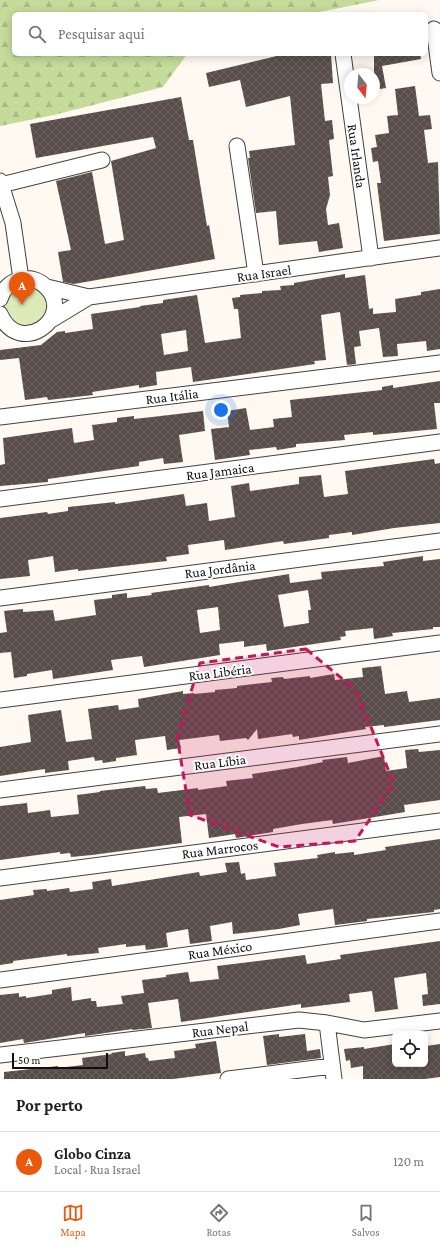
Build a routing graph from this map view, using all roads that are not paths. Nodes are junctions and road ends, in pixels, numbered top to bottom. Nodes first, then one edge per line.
1 (434, 29) dead end
2 (343, 56) edge
3 (440, 73) edge
4 (237, 146) dead end
5 (102, 160) dead end
6 (1, 183) edge
7 (440, 248) edge
8 (371, 258) junction
9 (256, 274) junction
10 (21, 279) junction
11 (47, 287) junction
12 (89, 297) junction
13 (0, 299) edge
14 (2, 320) edge
15 (51, 320) junction
16 (440, 363) edge
17 (0, 417) edge
18 (440, 442) edge
19 (0, 499) edge
20 (440, 541) edge
21 (0, 598) edge
22 (440, 643) edge
23 (0, 700) edge
24 (440, 734) edge
25 (0, 790) edge
26 (440, 821) edge
27 (0, 878) edge
28 (440, 921) edge
29 (0, 980) edge
30 (440, 1021) edge
31 (327, 1023) junction
32 (0, 1055) edge
33 (333, 1073) edge
34 (228, 1079) edge

1 - 3 street
2 - 8 street, Rua Irlanda
4 - 9 street
5 - 6 street
6 - 10 street
7 - 8 street, Rua Israel
8 - 9 street, Rua Israel
9 - 12 street, Rua Israel
10 - 11 street, Rua Israel
10 - 13 street
11 - 12 street, Rua Israel
11 - 15 street
12 - 15 street, Rua Israel
14 - 15 street, Rua Israel
16 - 17 street, Rua Itália
18 - 19 street, Rua Jamaica
20 - 21 street, Rua Jordânia
22 - 23 street, Rua Libéria
24 - 25 street, Rua Líbia
26 - 27 street, Rua Marrocos
28 - 29 street, Rua México
30 - 31 street, Rua Nepal
31 - 32 street, Rua Nepal
31 - 33 street
33 - 34 street

